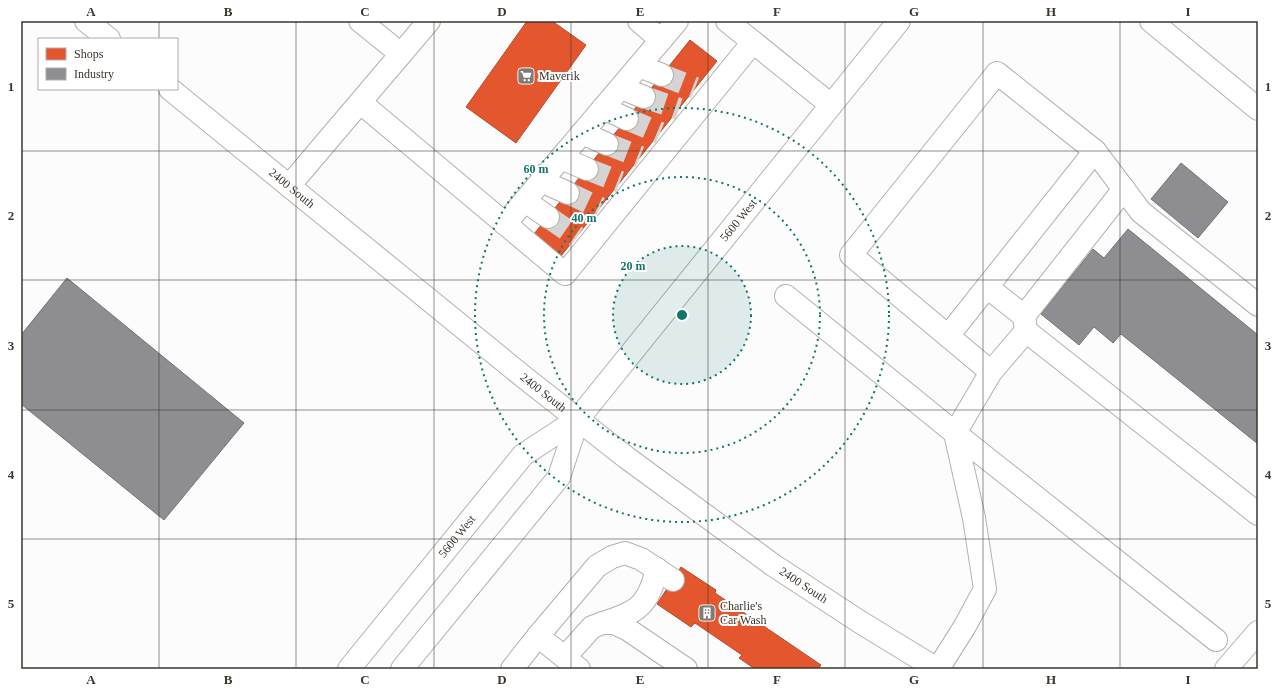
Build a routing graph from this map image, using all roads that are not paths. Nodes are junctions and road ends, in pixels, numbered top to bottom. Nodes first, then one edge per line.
1 (86, 21) edge
2 (360, 21) edge
3 (429, 21) edge
4 (639, 21) edge
5 (677, 21) edge
6 (727, 21) edge
7 (899, 21) edge
8 (1151, 21) edge
9 (108, 38) edge
10 (661, 40) junction
11 (753, 42) junction
12 (401, 54) junction
13 (639, 66) junction
14 (662, 75) tunnel mouth
15 (620, 88) junction
16 (171, 90) edge
17 (644, 97) tunnel mouth
18 (361, 104) junction
19 (831, 106) junction
20 (603, 108) junction
21 (1258, 108) edge
22 (627, 118) tunnel mouth
23 (582, 133) junction
24 (607, 144) tunnel mouth
25 (1096, 151) junction
26 (561, 158) junction
27 (587, 169) tunnel mouth
28 (541, 181) junction
29 (289, 186) junction
30 (1124, 189) junction
31 (568, 193) tunnel mouth
32 (525, 201) junction
33 (548, 217) tunnel mouth
34 (505, 224) junction
35 (987, 287) junction
36 (786, 296) dead end
37 (1258, 305) edge
38 (1025, 324) junction
39 (948, 336) junction
40 (991, 372) junction
41 (578, 419) junction
42 (955, 433) junction
43 (1258, 514) edge
44 (603, 623) junction
45 (1258, 632) edge
46 (538, 636) junction
47 (1216, 640) dead end
48 (572, 663) edge
49 (514, 668) edge
50 (349, 669) edge
51 (402, 669) edge
52 (686, 669) edge
53 (937, 669) edge
54 (1226, 669) edge

1 - 9 main road
2 - 12 main road
3 - 12 main road
4 - 10 main road
5 - 10 main road
6 - 11 main road
7 - 19 main road, 5600 West
8 - 21 main road
10 - 13 main road
11 - 19 main road
11 - 34 main road
12 - 18 main road
13 - 14 main road
13 - 15 main road
15 - 17 main road
15 - 20 main road
16 - 29 main road, 2400 South
18 - 29 main road
18 - 34 main road
19 - 41 main road, 5600 West
20 - 22 main road
20 - 23 main road
23 - 24 main road
23 - 26 main road
25 - 30 main road
25 - 35 main road
25 - 39 main road
26 - 27 main road
26 - 28 main road
28 - 31 main road
28 - 32 main road
29 - 41 main road, 2400 South
30 - 37 main road
30 - 38 main road
32 - 33 main road
32 - 34 main road
35 - 38 main road
35 - 39 main road
36 - 42 main road
38 - 40 main road
38 - 43 main road
39 - 40 main road
40 - 42 main road
41 - 50 main road, 5600 West
41 - 51 main road, 5600 West
41 - 53 main road, 2400 South
42 - 47 main road
42 - 53 main road
44 - 46 main road
44 - 48 main road
44 - 52 main road
45 - 54 main road
46 - 48 main road
46 - 49 main road

